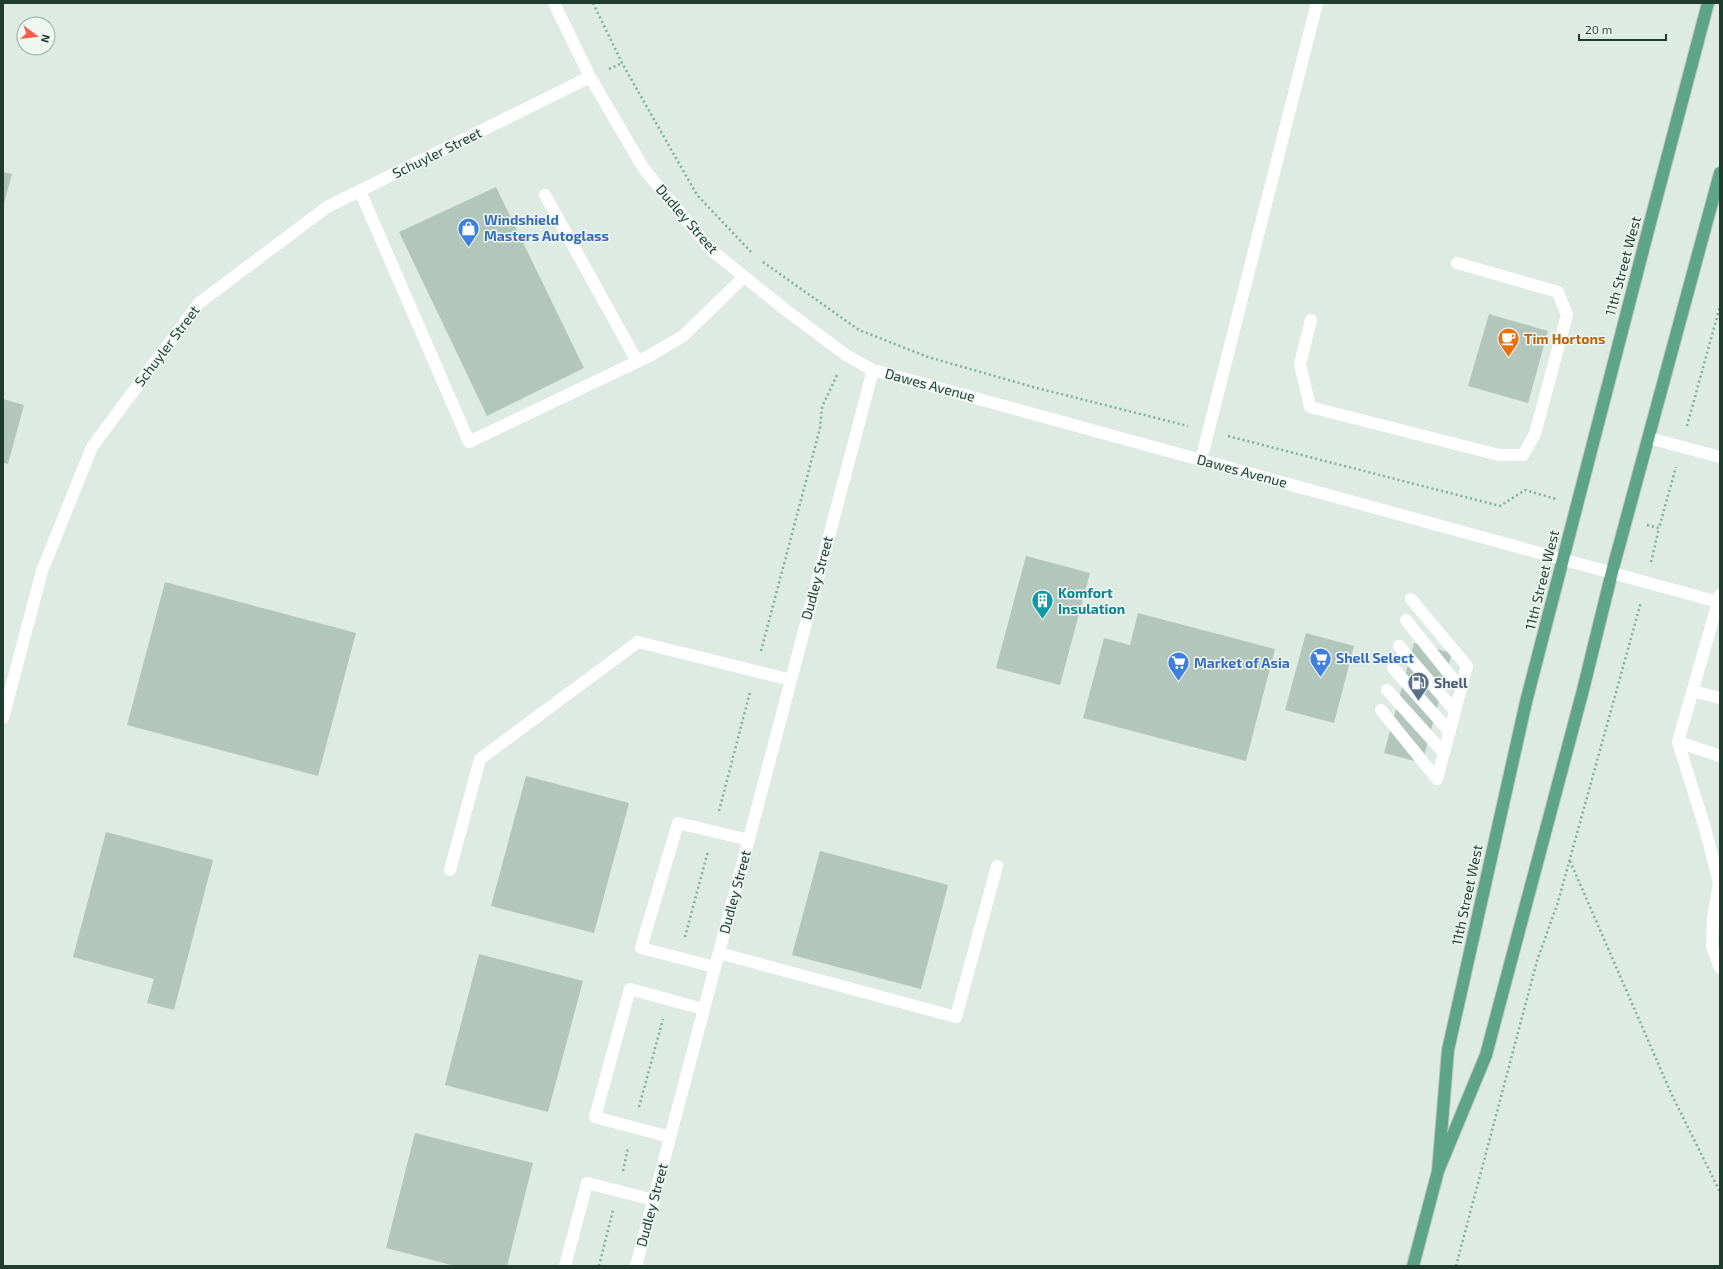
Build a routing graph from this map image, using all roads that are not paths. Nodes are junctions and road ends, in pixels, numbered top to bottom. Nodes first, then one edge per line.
1 (554, 3) edge
2 (1317, 3) edge
3 (1708, 3) edge
4 (590, 77) junction
5 (1720, 173) edge
6 (360, 190) junction
7 (544, 195) dead end
8 (1457, 263) dead end
9 (744, 277) junction
10 (1311, 320) dead end
11 (637, 361) junction
12 (872, 370) junction
13 (1648, 438) junction
14 (1720, 458) edge
15 (1201, 460) junction
16 (1563, 558) junction
17 (1612, 572) junction
18 (1719, 599) edge
19 (1411, 600) dead end
20 (1406, 620) dead end
21 (1399, 646) dead end
22 (1393, 668) dead end
23 (791, 680) junction
24 (1461, 689) junction
25 (1387, 690) dead end
26 (1692, 691) junction
27 (1720, 698) edge
28 (1381, 710) dead end
29 (1455, 711) junction
30 (3, 718) edge
31 (1450, 732) junction
32 (1678, 742) junction
33 (1444, 753) junction
34 (1720, 756) edge
35 (748, 840) junction
36 (997, 866) dead end
37 (450, 870) dead end
38 (719, 953) junction
39 (715, 967) junction
40 (1720, 968) edge
41 (703, 1009) junction
42 (670, 1138) junction
43 (1438, 1170) junction
44 (654, 1200) junction
45 (565, 1266) edge
46 (636, 1266) edge
47 (1413, 1266) edge

1 - 4 street, Dudley Street
2 - 15 street
3 - 16 main road, 11th Street West
4 - 6 street, Schuyler Street
4 - 9 street, Dudley Street
5 - 13 main road, 11th Street West
6 - 11 street
6 - 30 street, Schuyler Street
7 - 11 street
8 - 10 street
9 - 11 street
9 - 12 street, Dudley Street
12 - 15 street, Dawes Avenue
12 - 23 street, Dudley Street
13 - 14 street
13 - 17 main road, 11th Street West
15 - 16 street, Dawes Avenue
16 - 17 street, Dawes Avenue
16 - 43 main road, 11th Street West
17 - 18 street, Dawes Avenue
17 - 43 main road, 11th Street West
18 - 26 street
19 - 24 street
20 - 24 street
21 - 29 street
22 - 31 street
23 - 35 street, Dudley Street
23 - 37 street
24 - 29 street
25 - 33 street
26 - 27 street
26 - 32 street
28 - 33 street
29 - 31 street
31 - 33 street
32 - 34 street
32 - 40 street
35 - 38 street, Dudley Street
35 - 39 street
36 - 38 street
38 - 39 street, Dudley Street
39 - 41 street, Dudley Street
41 - 42 street, Dudley Street
41 - 42 street
42 - 44 street, Dudley Street
43 - 47 main road, 11th Street West
44 - 45 street
44 - 46 street, Dudley Street

